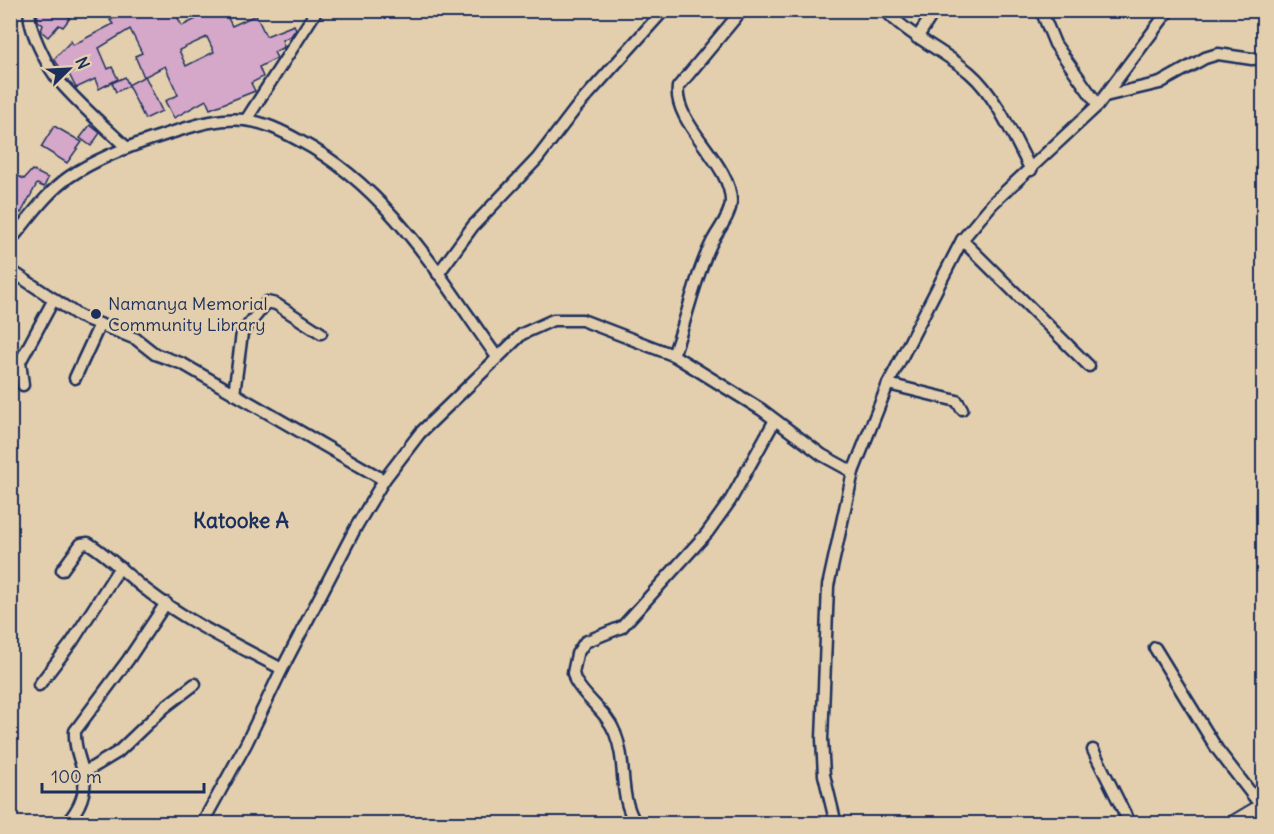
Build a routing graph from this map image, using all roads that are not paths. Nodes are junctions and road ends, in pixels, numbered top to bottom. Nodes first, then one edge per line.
1 (30, 10) edge
2 (317, 10) edge
3 (664, 10) edge
4 (742, 10) edge
5 (885, 10) edge
6 (935, 10) edge
7 (1041, 10) edge
8 (1169, 10) edge
9 (917, 39) junction
10 (1263, 58) edge
11 (1101, 100) junction
12 (246, 120) junction
13 (126, 147) junction
14 (1030, 170) junction
15 (962, 240) junction
16 (10, 241) edge
17 (10, 270) edge
18 (438, 274) junction
19 (54, 299) junction
20 (100, 324) junction
21 (321, 333) dead end
22 (673, 355) junction
23 (497, 357) junction
24 (1089, 366) dead end
25 (75, 378) dead end
26 (888, 384) junction
27 (23, 385) dead end
28 (234, 394) junction
29 (962, 409) dead end
30 (775, 420) junction
31 (853, 472) junction
32 (384, 480) junction
33 (120, 567) junction
34 (62, 570) dead end
35 (166, 603) junction
36 (1155, 648) dead end
37 (282, 669) junction
38 (39, 684) dead end
39 (195, 684) dead end
40 (1093, 750) dead end
41 (85, 772) junction
42 (1262, 805) edge
43 (65, 824) edge
44 (202, 824) edge
45 (636, 824) edge
46 (836, 824) edge
47 (1130, 824) edge
48 (1232, 824) edge

1 - 13 street
2 - 12 street
3 - 18 street
4 - 22 street
5 - 9 street
6 - 9 street
7 - 11 street
8 - 11 street
9 - 14 street
10 - 11 street
11 - 14 street
12 - 13 street
12 - 18 street
13 - 16 street
14 - 15 street
15 - 24 street
15 - 26 street
17 - 19 street
18 - 23 street
19 - 20 street
19 - 27 street
20 - 25 street
20 - 28 street
21 - 28 street
22 - 23 street
22 - 30 street
23 - 32 street
26 - 29 street
26 - 31 street
28 - 32 street
30 - 31 street
30 - 45 street
31 - 46 street
32 - 37 street
33 - 34 street
33 - 35 street
33 - 38 street
35 - 37 street
35 - 41 street
36 - 42 street
37 - 44 street
39 - 41 street
40 - 47 street
41 - 43 street
42 - 48 street

